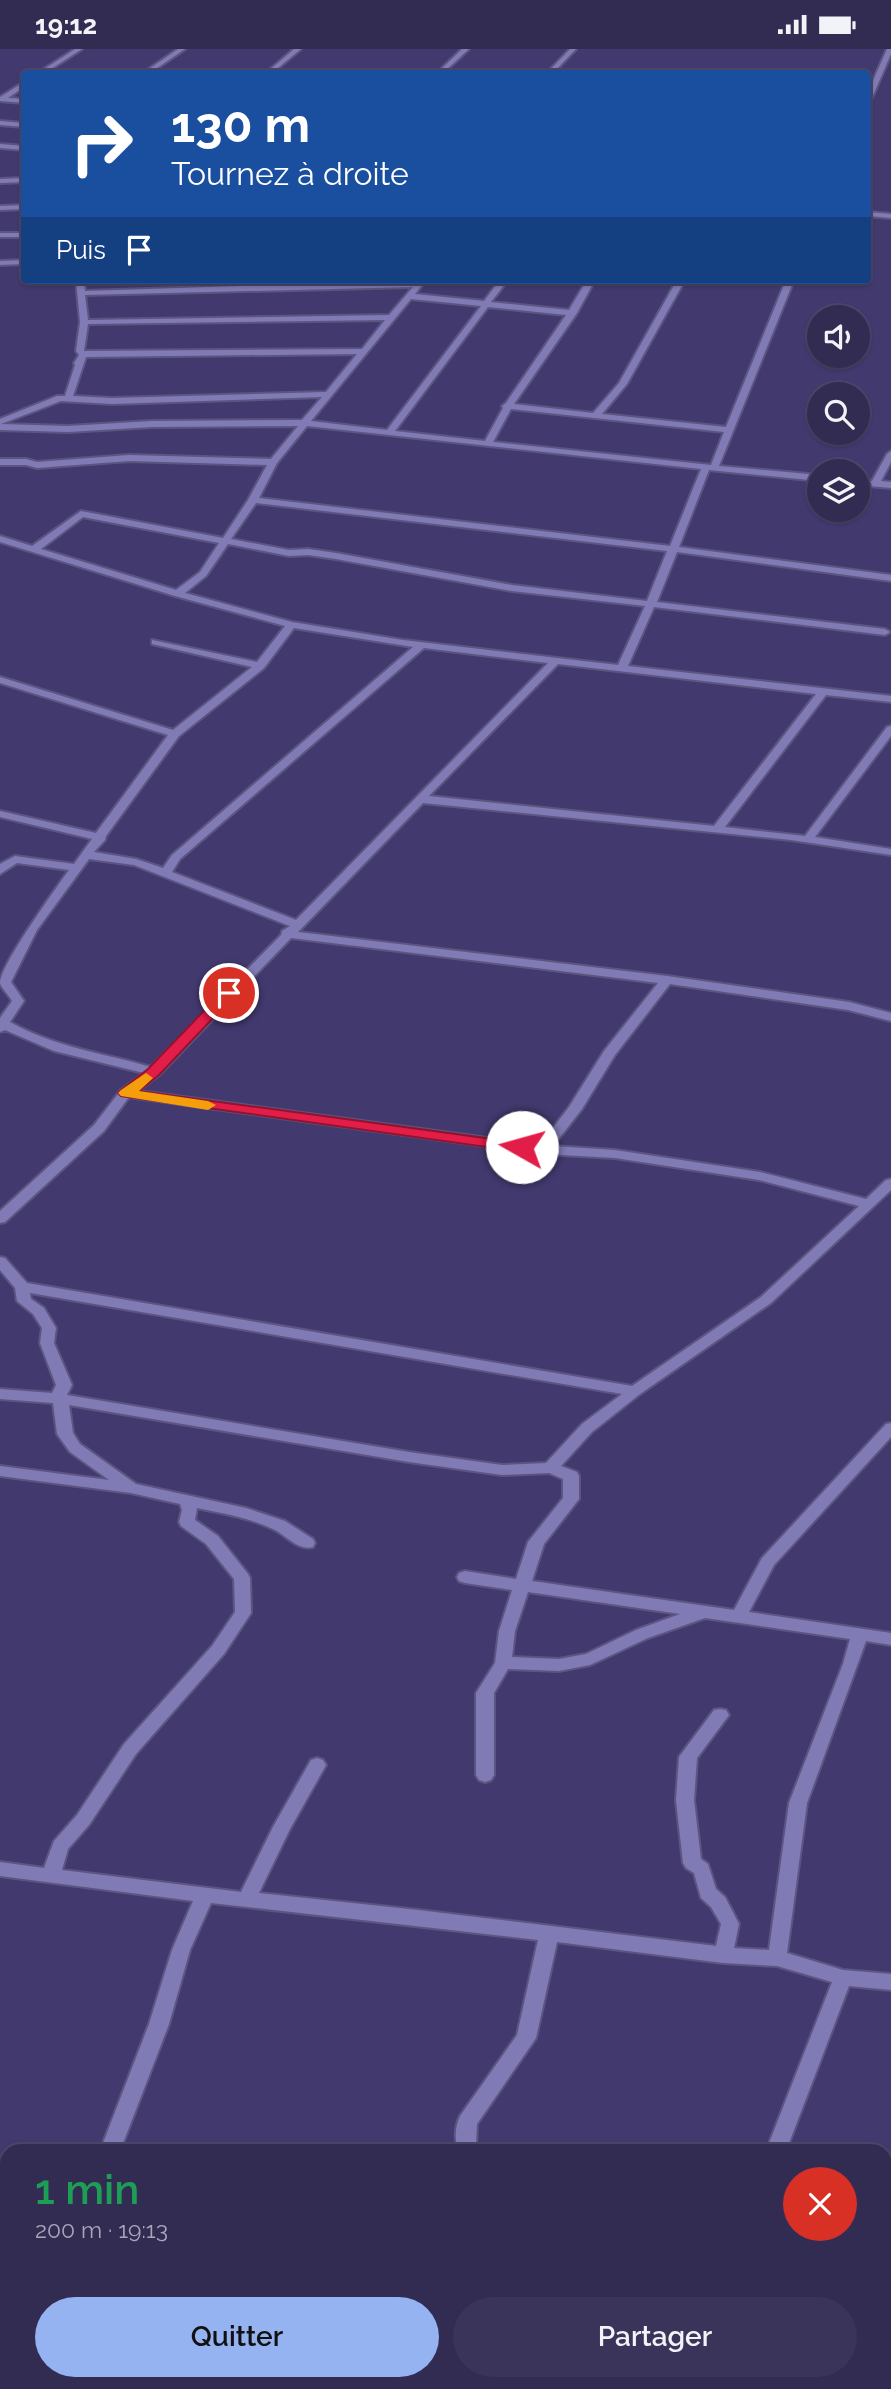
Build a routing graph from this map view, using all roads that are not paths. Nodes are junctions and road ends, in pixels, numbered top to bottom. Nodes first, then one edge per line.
1 (79, 49) edge
2 (182, 49) edge
3 (298, 49) edge
4 (466, 49) edge
5 (573, 49) edge
6 (890, 49) edge
7 (46, 70) edge
8 (150, 70) edge
9 (273, 70) edge
10 (443, 70) edge
11 (553, 70) edge
12 (21, 86) edge
13 (871, 93) edge
14 (1, 99) edge
15 (21, 101) edge
16 (0, 123) edge
17 (21, 125) edge
18 (0, 146) edge
19 (21, 148) edge
20 (21, 180) edge
21 (0, 181) edge
22 (21, 207) edge
23 (0, 208) edge
24 (871, 214) edge
25 (891, 216) edge
26 (0, 235) edge
27 (21, 235) edge
28 (21, 262) edge
29 (0, 263) edge
30 (81, 284) edge
31 (359, 284) edge
32 (419, 284) edge
33 (501, 284) edge
34 (589, 284) edge
35 (679, 284) edge
36 (788, 284) edge
37 (82, 293) junction
38 (409, 296) junction
39 (487, 304) junction
40 (573, 313) junction
41 (392, 317) junction
42 (84, 322) junction
43 (364, 351) junction
44 (83, 355) junction
45 (329, 394) junction
46 (68, 399) junction
47 (506, 407) junction
48 (595, 417) junction
49 (0, 422) edge
50 (305, 423) junction
51 (0, 427) edge
52 (729, 430) junction
53 (389, 433) junction
54 (488, 443) junction
55 (891, 454) edge
56 (0, 462) edge
57 (273, 462) junction
58 (710, 468) junction
59 (807, 477) edge
60 (870, 483) edge
61 (875, 484) junction
62 (891, 485) edge
63 (253, 500) junction
64 (0, 539) edge
65 (223, 542) junction
66 (34, 549) junction
67 (673, 549) junction
68 (891, 577) edge
69 (178, 594) junction
70 (651, 604) junction
71 (291, 625) junction
72 (885, 632) dead end
73 (156, 642) dead end
74 (422, 645) junction
75 (556, 660) junction
76 (260, 666) junction
77 (622, 668) junction
78 (0, 680) edge
79 (823, 691) junction
80 (891, 699) edge
81 (891, 729) edge
82 (176, 734) junction
83 (422, 799) junction
84 (0, 814) edge
85 (717, 829) junction
86 (101, 838) junction
87 (808, 839) junction
88 (891, 852) edge
89 (88, 855) junction
90 (78, 868) junction
91 (0, 870) edge
92 (166, 873) junction
93 (296, 923) junction
94 (286, 934) junction
95 (3, 980) edge
96 (667, 980) junction
97 (891, 1017) edge
98 (2, 1026) edge
99 (154, 1072) junction
100 (126, 1093) junction
101 (543, 1150) junction
102 (888, 1189) edge
103 (868, 1204) junction
104 (0, 1219) edge
105 (0, 1261) edge
106 (22, 1287) junction
107 (635, 1391) junction
108 (0, 1394) edge
109 (58, 1399) junction
110 (891, 1428) edge
111 (550, 1468) junction
112 (0, 1471) edge
113 (131, 1488) junction
114 (186, 1500) junction
115 (307, 1543) dead end
116 (465, 1577) dead end
117 (524, 1585) junction
118 (703, 1612) junction
119 (739, 1616) junction
120 (859, 1636) junction
121 (891, 1639) edge
122 (503, 1663) junction
123 (720, 1715) dead end
124 (317, 1765) dead end
125 (485, 1775) dead end
126 (0, 1869) edge
127 (51, 1876) junction
128 (205, 1895) junction
129 (247, 1899) junction
130 (549, 1934) junction
131 (723, 1955) junction
132 (777, 1958) junction
133 (843, 1978) junction
134 (891, 1982) edge
135 (113, 2144) edge
136 (466, 2144) edge
137 (779, 2144) edge

1 - 7 street
2 - 8 street
3 - 9 street
4 - 10 street
5 - 11 street
6 - 13 street
12 - 14 street
14 - 15 street
16 - 17 street
18 - 19 street
20 - 21 street
22 - 23 street
24 - 25 street
26 - 27 street
28 - 29 street
30 - 37 street
31 - 37 street
32 - 38 street
33 - 39 street
34 - 40 street
35 - 48 street
36 - 52 street
37 - 42 street
38 - 39 street
38 - 41 street
39 - 40 street
39 - 53 street
40 - 47 street
41 - 42 street
41 - 43 street
42 - 44 street
43 - 44 street
43 - 45 street
44 - 46 street
45 - 46 street
45 - 50 street
46 - 49 street
47 - 48 street
47 - 54 street
48 - 52 street
50 - 51 street
50 - 53 street
50 - 57 street
52 - 58 street
53 - 54 street
54 - 58 street
55 - 61 street
56 - 57 street
57 - 63 street
58 - 59 street
58 - 67 street
60 - 61 street
61 - 62 street
63 - 65 street
63 - 67 street
64 - 66 street
65 - 66 street
65 - 69 street
65 - 70 street
66 - 69 street
67 - 68 street
67 - 70 street
69 - 71 street
70 - 72 street
70 - 77 street
71 - 74 street
71 - 76 street
73 - 76 street
74 - 75 street
74 - 92 street
75 - 77 street
75 - 83 street
76 - 82 street
77 - 79 street
78 - 82 street
79 - 80 street
79 - 85 street
81 - 87 street
82 - 86 street
83 - 85 street
83 - 93 street
84 - 86 street
85 - 87 street
86 - 89 street
87 - 88 street
89 - 90 street
89 - 92 street
90 - 91 street
90 - 95 street
92 - 93 street
93 - 94 street
94 - 96 street
94 - 99 street
95 - 98 street
96 - 97 street
96 - 101 street
98 - 99 street
99 - 100 street
100 - 101 street
100 - 104 street
101 - 103 street
102 - 103 street
103 - 107 street
105 - 106 street
106 - 107 street
106 - 109 street
107 - 111 street
108 - 109 street
109 - 111 street
109 - 113 street
110 - 119 street
111 - 117 street
112 - 113 street
113 - 114 street
114 - 115 street
114 - 127 street
116 - 117 street
117 - 118 street
117 - 122 street
118 - 119 street
118 - 122 street
119 - 120 street
120 - 121 street
120 - 132 street
122 - 125 street
123 - 131 street
124 - 129 street
126 - 127 street
127 - 128 street
128 - 129 street
128 - 135 street
129 - 130 street
130 - 131 street
130 - 136 street
131 - 132 street
132 - 133 street
133 - 134 street
133 - 137 street

